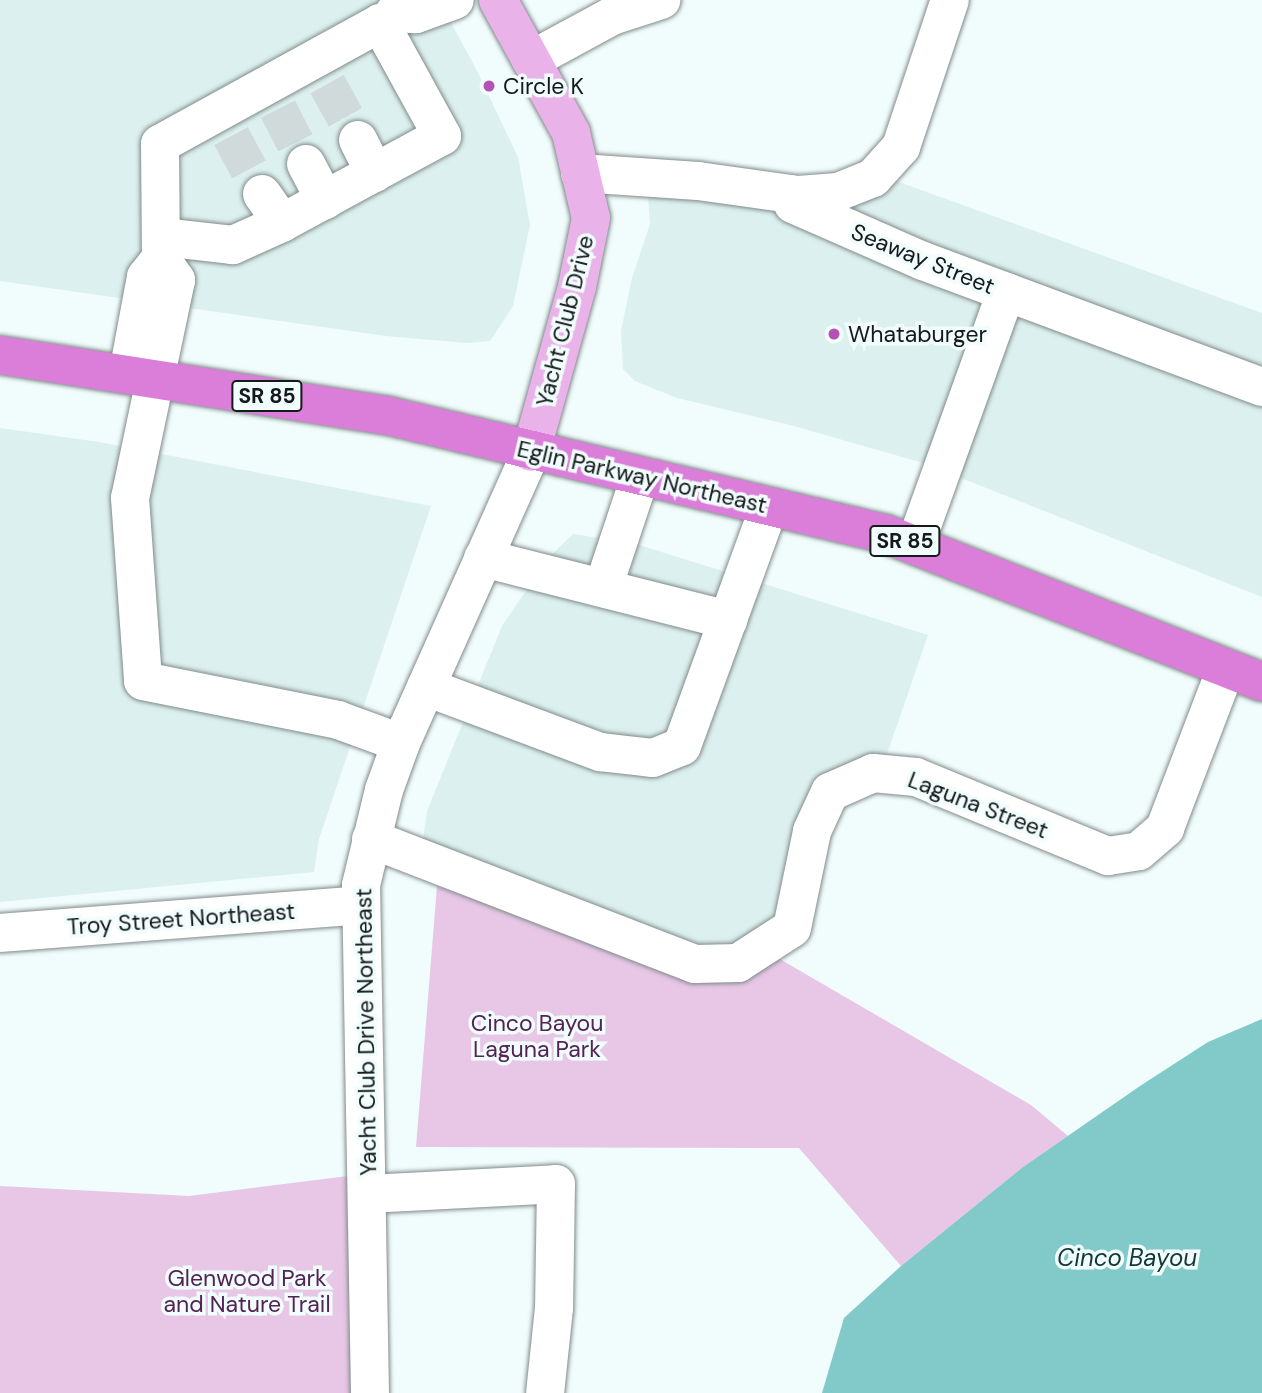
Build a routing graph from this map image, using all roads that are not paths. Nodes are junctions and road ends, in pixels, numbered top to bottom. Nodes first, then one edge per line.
1 (455, 0) edge
2 (498, 0) edge
3 (661, 0) edge
4 (950, 0) edge
5 (387, 9) edge
6 (531, 60) junction
7 (306, 164) tunnel mouth
8 (580, 173) junction
9 (790, 194) junction
10 (325, 200) junction
11 (162, 247) junction
12 (1006, 292) junction
13 (0, 355) edge
14 (142, 375) junction
15 (1262, 387) edge
16 (531, 452) junction
17 (640, 477) junction
18 (769, 506) junction
19 (915, 545) junction
20 (483, 558) junction
21 (603, 588) junction
22 (728, 620) junction
23 (1226, 668) junction
24 (1262, 682) edge
25 (426, 687) junction
26 (401, 743) junction
27 (370, 839) junction
28 (362, 905) junction
29 (0, 933) edge
30 (369, 1194) junction
31 (370, 1393) edge
32 (545, 1393) edge

1 - 5 street
2 - 6 main road, Yacht Club Drive
3 - 6 street
4 - 9 street
5 - 10 street
5 - 11 street
6 - 8 main road, Yacht Club Drive
7 - 10 street
8 - 9 street
8 - 16 main road, Yacht Club Drive
9 - 12 street, Seaway Street
10 - 11 street
11 - 14 street
12 - 15 street, Seaway Street
12 - 19 street
13 - 14 highway, Eglin Parkway Northeast / SR 85
14 - 16 highway, Eglin Parkway Northeast / SR 85
14 - 26 street
16 - 17 highway, Eglin Parkway Northeast / SR 85
16 - 20 street, Yacht Club Drive Northeast
17 - 18 highway, Eglin Parkway Northeast / SR 85
17 - 21 street
18 - 19 highway, Eglin Parkway Northeast / SR 85
18 - 22 street
19 - 23 highway, Eglin Parkway Northeast / SR 85
20 - 21 street
20 - 25 street, Yacht Club Drive Northeast
21 - 22 street
22 - 25 street
23 - 24 highway, Eglin Parkway Northeast / SR 85
23 - 27 street, Laguna Street
25 - 26 street, Yacht Club Drive Northeast
26 - 27 street, Yacht Club Drive Northeast
27 - 28 street, Yacht Club Drive Northeast
28 - 29 street, Troy Street Northeast
28 - 30 street, Yacht Club Drive Northeast
30 - 31 street, Yacht Club Drive Northeast
30 - 32 street

